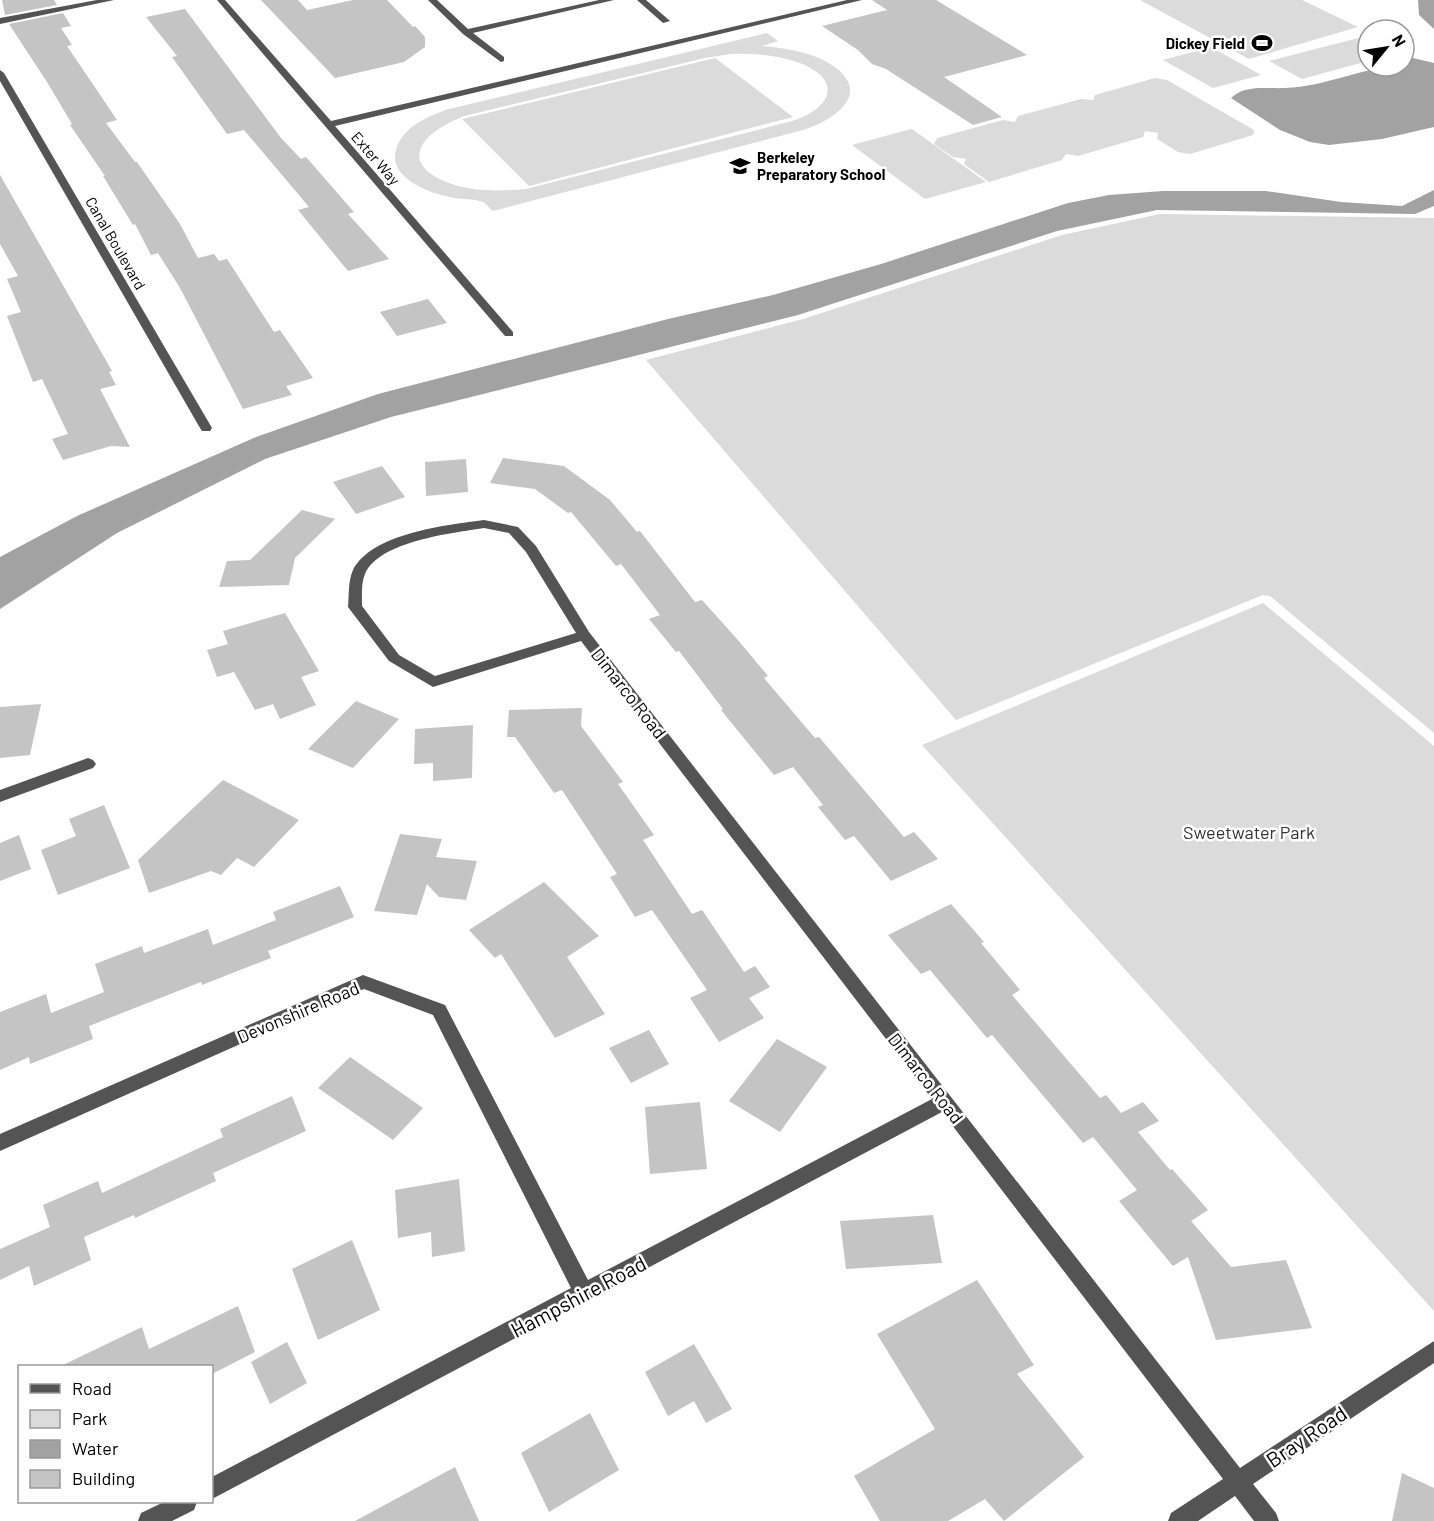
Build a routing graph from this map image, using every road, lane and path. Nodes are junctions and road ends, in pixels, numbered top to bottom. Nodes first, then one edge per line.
1 (110, 0) edge
2 (222, 0) edge
3 (432, 0) edge
4 (610, 0) edge
5 (641, 0) edge
6 (858, 0) edge
7 (0, 21) edge
8 (666, 21) dead end
9 (466, 32) junction
10 (501, 60) dead end
11 (0, 73) edge
12 (327, 125) junction
13 (509, 334) dead end
14 (206, 428) dead end
15 (584, 635) junction
16 (88, 764) dead end
17 (0, 796) edge
18 (944, 1102) junction
19 (0, 1143) edge
20 (584, 1293) junction
21 (1434, 1351) edge
22 (1238, 1481) junction
23 (213, 1487) edge
24 (184, 1503) edge
25 (148, 1521) edge
26 (1179, 1521) edge
27 (1268, 1521) edge

1 - 7 street
2 - 12 street, Exter Way
3 - 9 street
4 - 9 street
5 - 8 street
6 - 12 street
9 - 10 street
11 - 14 street, Canal Boulevard
12 - 13 street, Exter Way
15 - 15 street, Dimarco Road
15 - 18 street, Dimarco Road
16 - 17 street
18 - 20 street, Hampshire Road
18 - 22 street, Dimarco Road
19 - 20 street, Devonshire Road
20 - 23 street, Hampshire Road
21 - 22 street, Bray Road
22 - 26 street, Bray Road
22 - 27 street, Dimarco Road
24 - 25 street

